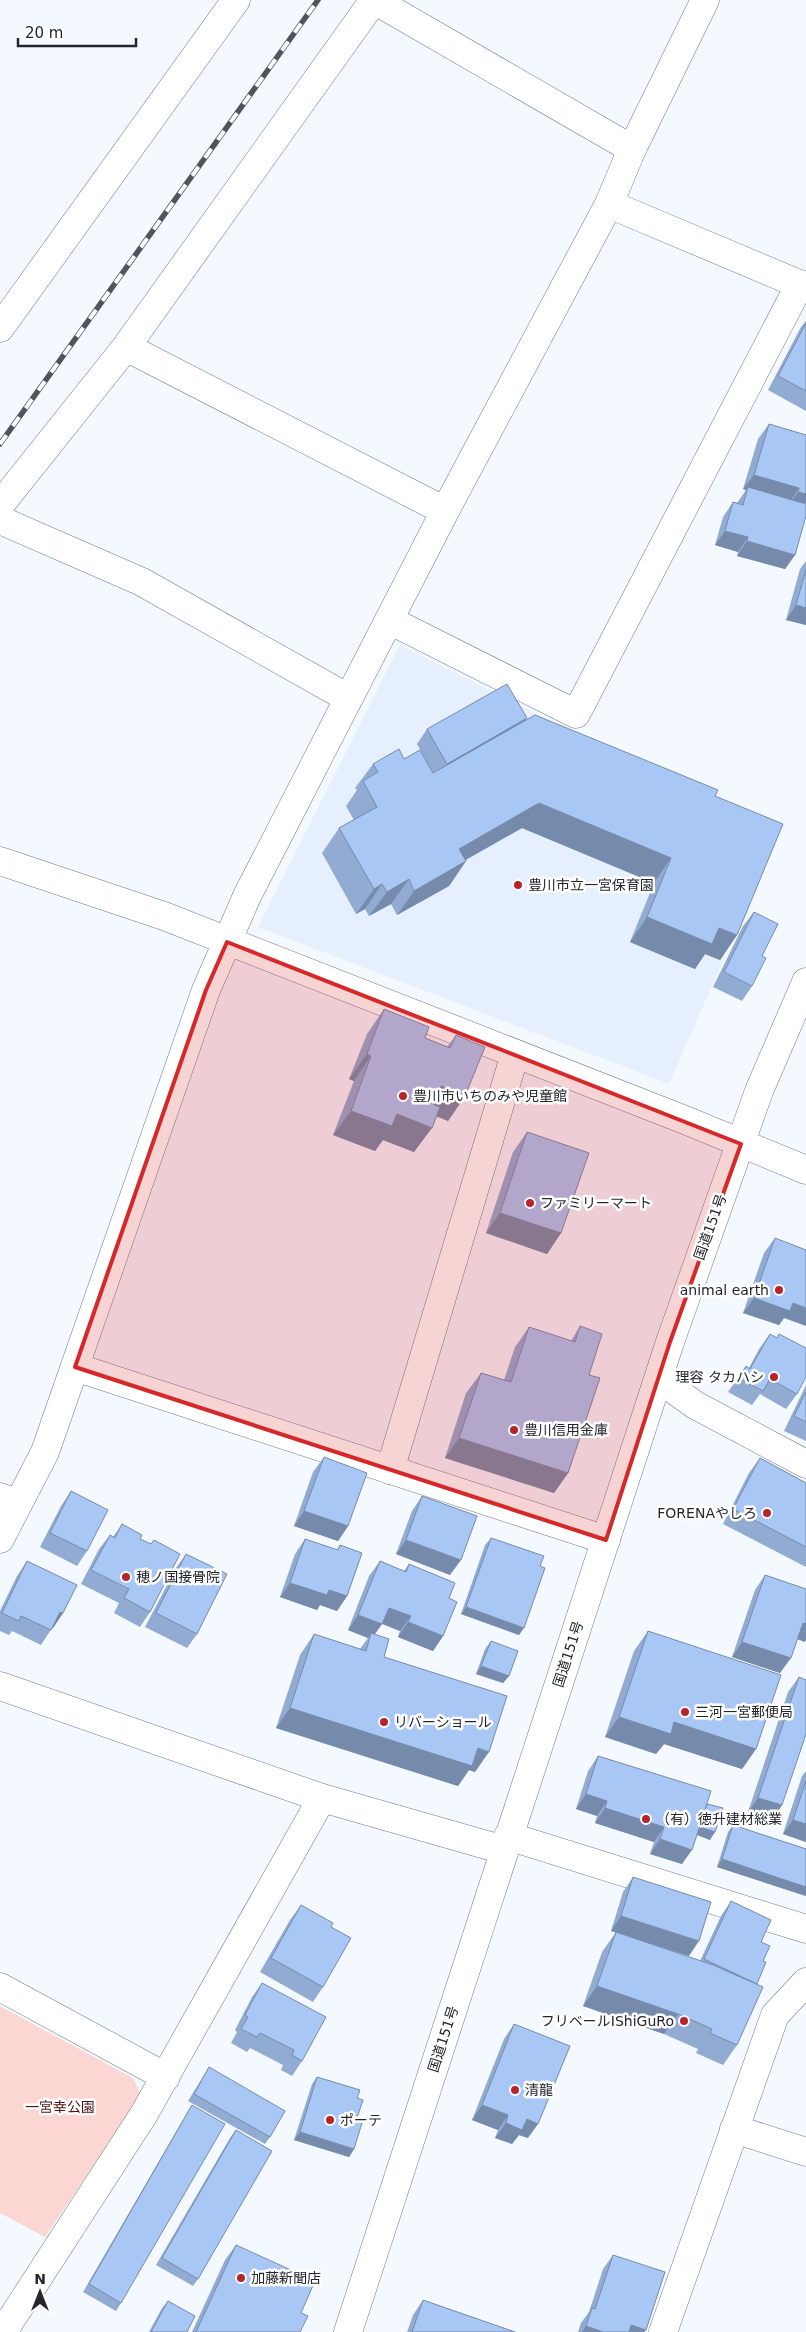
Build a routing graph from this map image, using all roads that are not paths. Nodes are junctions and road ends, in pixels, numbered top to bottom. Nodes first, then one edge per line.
1 (236, 0) edge
2 (374, 0) edge
3 (705, 0) edge
4 (632, 149) junction
5 (609, 204) junction
6 (803, 285) edge
7 (0, 328) edge
8 (126, 347) junction
9 (0, 505) edge
10 (445, 512) junction
11 (0, 520) edge
12 (389, 620) junction
13 (348, 698) junction
14 (0, 861) edge
15 (227, 942) junction
16 (806, 982) edge
17 (515, 1054) junction
18 (741, 1144) junction
19 (806, 1170) edge
20 (75, 1367) junction
21 (658, 1379) junction
22 (806, 1464) edge
23 (390, 1470) junction
24 (9, 1501) edge
25 (0, 1539) edge
26 (606, 1540) junction
27 (0, 1686) edge
28 (322, 1798) junction
29 (506, 1843) junction
30 (806, 1929) edge
31 (806, 1982) edge
32 (0, 1987) edge
33 (166, 2077) junction
34 (734, 2129) junction
35 (806, 2152) edge
36 (3, 2332) edge
37 (348, 2332) edge
38 (663, 2332) edge

1 - 7 main road
2 - 4 main road
2 - 8 main road
3 - 4 main road
4 - 5 main road
5 - 6 main road
5 - 10 main road
6 - 12 main road
8 - 9 main road
8 - 10 main road
10 - 12 main road
11 - 13 main road
12 - 13 main road
13 - 15 main road
14 - 15 main road
15 - 17 main road
15 - 20 main road
16 - 18 main road, 国道151号
17 - 18 main road
17 - 23 main road
18 - 19 main road
18 - 21 main road, 国道151号
20 - 23 main road
20 - 24 main road
21 - 22 main road
21 - 26 main road, 国道151号
23 - 26 main road
24 - 25 main road
26 - 29 main road, 国道151号
27 - 28 main road
28 - 29 main road
28 - 33 main road
29 - 30 main road
29 - 37 main road, 国道151号
31 - 34 main road
32 - 33 main road
33 - 36 main road
34 - 35 main road
34 - 38 main road

